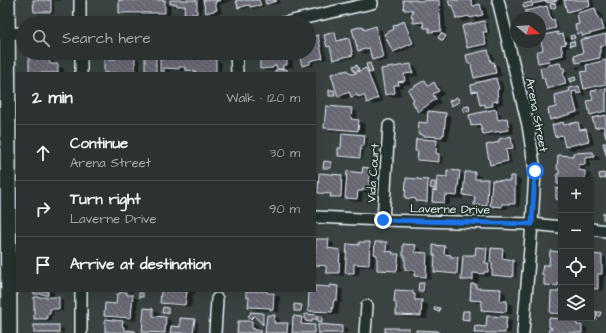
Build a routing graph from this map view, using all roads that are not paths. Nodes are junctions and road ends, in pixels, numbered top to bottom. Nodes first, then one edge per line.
1 (7, 0) edge
2 (80, 0) edge
3 (498, 0) edge
4 (372, 3) dead end
5 (80, 16) edge
6 (315, 16) edge
7 (16, 33) edge
8 (4, 34) edge
9 (80, 60) edge
10 (236, 60) edge
11 (81, 72) edge
12 (237, 72) edge
13 (389, 126) dead end
14 (4, 162) edge
15 (316, 217) edge
16 (383, 220) junction
17 (532, 224) junction
18 (558, 227) edge
19 (594, 229) edge
20 (606, 231) edge
21 (81, 292) edge
22 (217, 298) dead end
23 (367, 306) dead end
24 (8, 333) edge
25 (81, 333) edge
26 (215, 333) edge
27 (365, 333) edge
28 (523, 333) edge

1 - 8 main road
2 - 5 street
3 - 17 street, Arena Street
4 - 6 street
7 - 8 street
8 - 14 main road
9 - 11 street
10 - 12 street
13 - 16 street, Vida Court
14 - 24 main road
15 - 16 street, Laverne Drive
16 - 17 street, Laverne Drive
17 - 18 street, Laverne Drive
17 - 28 street, Arena Street
19 - 20 street
21 - 25 street
22 - 26 street
23 - 27 street

